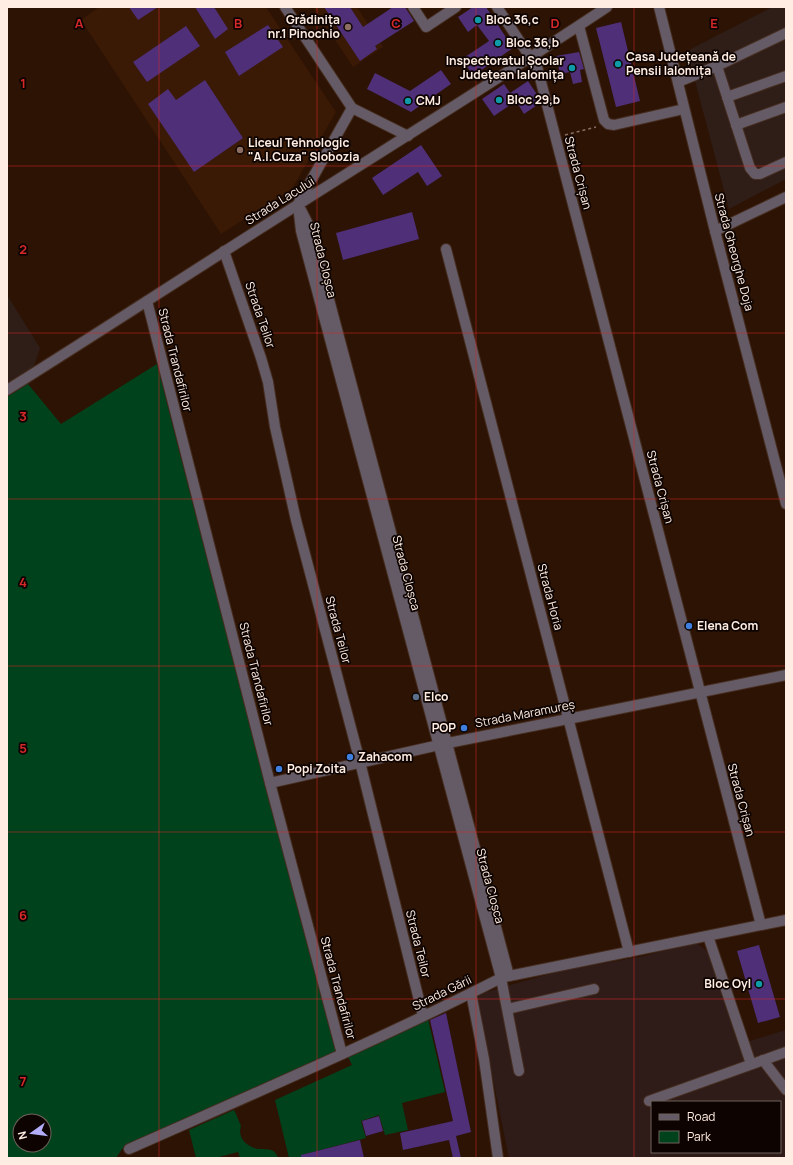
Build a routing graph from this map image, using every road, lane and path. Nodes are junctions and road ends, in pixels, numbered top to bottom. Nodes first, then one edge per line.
1 (285, 7) edge
2 (413, 7) edge
3 (456, 7) edge
4 (497, 7) edge
5 (607, 7) edge
6 (659, 7) edge
7 (579, 26) junction
8 (786, 33) edge
9 (532, 56) junction
10 (717, 66) junction
11 (786, 76) edge
12 (678, 82) junction
13 (727, 97) junction
14 (786, 107) edge
15 (352, 108) junction
16 (684, 109) junction
17 (608, 124) junction
18 (736, 125) junction
19 (408, 136) junction
20 (556, 138) junction
21 (786, 162) edge
22 (786, 197) edge
23 (298, 205) junction
24 (715, 231) junction
25 (446, 249) dead end
26 (224, 251) junction
27 (147, 301) junction
28 (7, 390) edge
29 (786, 504) edge
30 (786, 675) edge
31 (700, 693) junction
32 (568, 720) junction
33 (443, 744) junction
34 (360, 762) junction
35 (270, 783) junction
36 (786, 920) edge
37 (761, 925) junction
38 (708, 936) junction
39 (629, 952) junction
40 (505, 977) junction
41 (594, 989) dead end
42 (471, 993) junction
43 (508, 1009) junction
44 (423, 1016) junction
45 (786, 1052) edge
46 (342, 1054) junction
47 (763, 1060) junction
48 (751, 1064) junction
49 (519, 1071) dead end
50 (786, 1090) edge
51 (649, 1101) dead end
52 (129, 1149) dead end
53 (498, 1158) edge

1 - 15 street
2 - 3 street
4 - 9 street, Strada Crișan
5 - 7 street, Strada Lacului
6 - 12 street, Strada Gheorghe Doja
7 - 9 street, Strada Lacului
7 - 17 street
8 - 10 street
9 - 19 street, Strada Lacului
9 - 20 street, Strada Crișan
10 - 12 street
10 - 13 street
11 - 13 street
12 - 16 street, Strada Gheorghe Doja
13 - 18 street
14 - 18 street
15 - 19 street
15 - 23 street
16 - 17 street
16 - 24 street, Strada Gheorghe Doja
17 - 20 path
18 - 21 street
19 - 23 street, Strada Lacului
20 - 31 street, Strada Crișan
22 - 24 street
23 - 26 street, Strada Lacului
23 - 33 street, Strada Cloșca
24 - 29 street, Strada Gheorghe Doja
25 - 32 street, Strada Horia
26 - 27 street, Strada Lacului
26 - 34 street, Strada Teilor
27 - 28 street, Strada Lacului
27 - 35 street, Strada Trandafirilor
30 - 31 street, Strada Maramureș
31 - 32 street, Strada Maramureș
31 - 37 street, Strada Crișan
32 - 33 street, Strada Maramureș
32 - 39 street, Strada Horia
33 - 34 street, Strada Maramureș
33 - 40 street, Strada Cloșca
34 - 35 street, Strada Maramureș
34 - 44 street, Strada Teilor
35 - 46 street, Strada Trandafirilor
36 - 37 street, Strada Gării
37 - 38 street, Strada Gării
38 - 39 street, Strada Gării
38 - 48 street
39 - 40 street, Strada Gării
40 - 42 street, Strada Gării
40 - 43 street, Strada Cloșca
41 - 43 street
42 - 44 street, Strada Gării
42 - 53 street
43 - 49 street, Strada Cloșca
44 - 46 street, Strada Gării
45 - 47 street
46 - 52 street, Strada Gării
47 - 48 street
47 - 50 street
48 - 51 street

